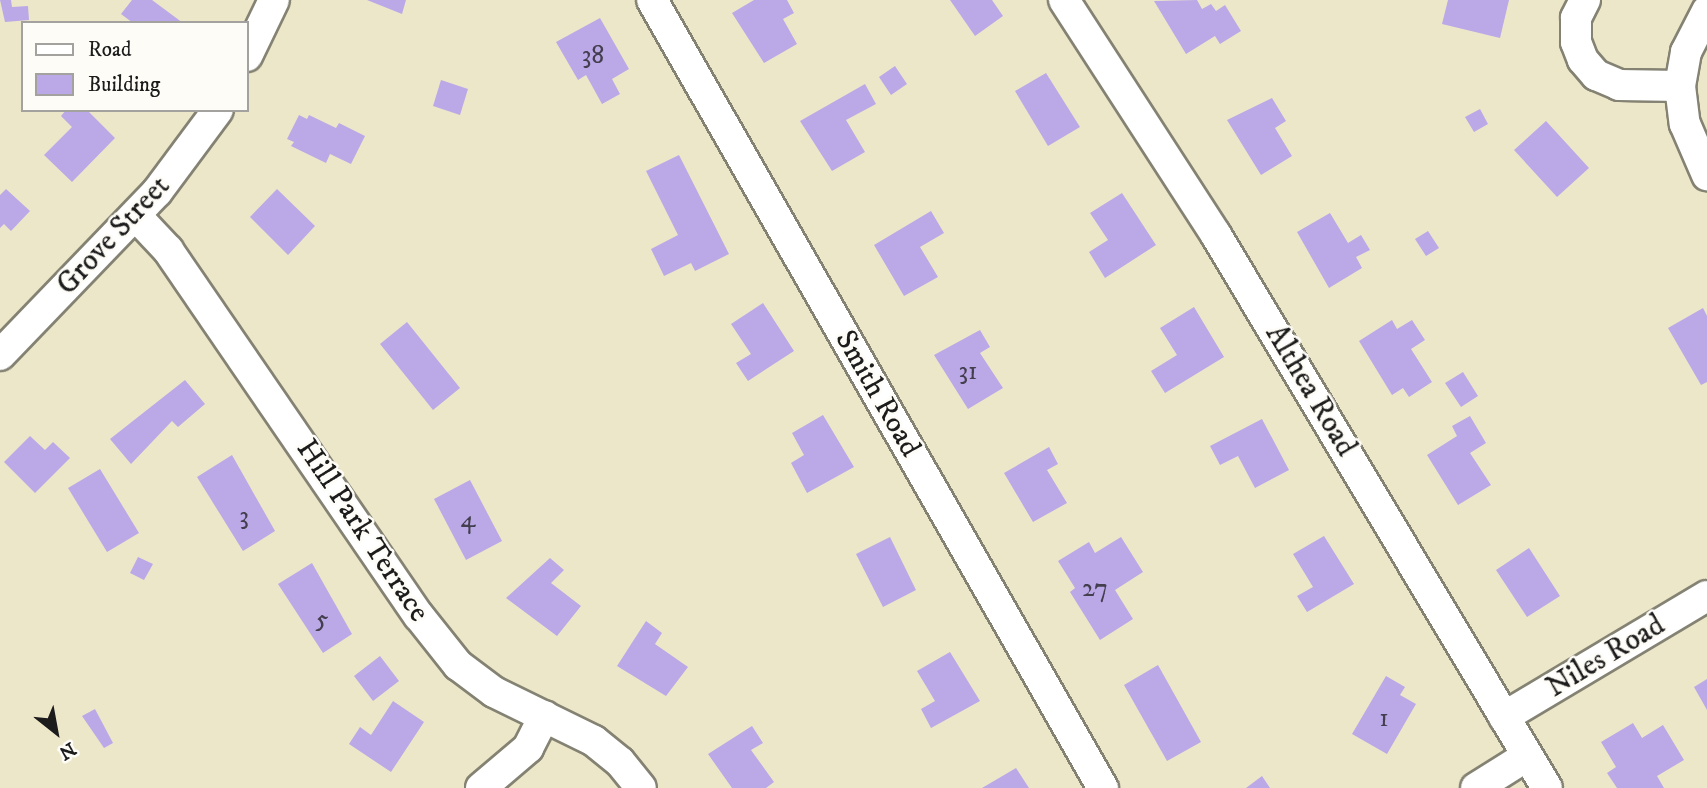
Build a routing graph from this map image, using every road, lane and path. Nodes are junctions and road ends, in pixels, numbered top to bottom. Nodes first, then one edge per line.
1 (272, 0) edge
2 (652, 0) edge
3 (1064, 0) edge
4 (1585, 0) edge
5 (1688, 0) edge
6 (1707, 11) edge
7 (248, 54) edge
8 (1680, 86) junction
9 (216, 112) edge
10 (1707, 175) edge
11 (136, 216) junction
12 (0, 355) edge
13 (1707, 596) edge
14 (544, 716) junction
15 (1504, 717) junction
16 (1527, 756) junction
17 (481, 788) edge
18 (641, 788) edge
19 (1103, 788) edge
20 (1476, 788) edge
21 (1547, 788) edge

1 - 7 street
2 - 19 street, Smith Road
3 - 15 street, Althea Road
4 - 8 street
5 - 6 street
6 - 8 street
8 - 10 street
9 - 11 street, Grove Street
11 - 12 street, Grove Street
11 - 14 street, Hill Park Terrace
13 - 15 street, Niles Road
14 - 17 street
14 - 18 street, Hill Park Terrace
15 - 16 street, Althea Road
16 - 20 street
16 - 21 street, Althea Road

